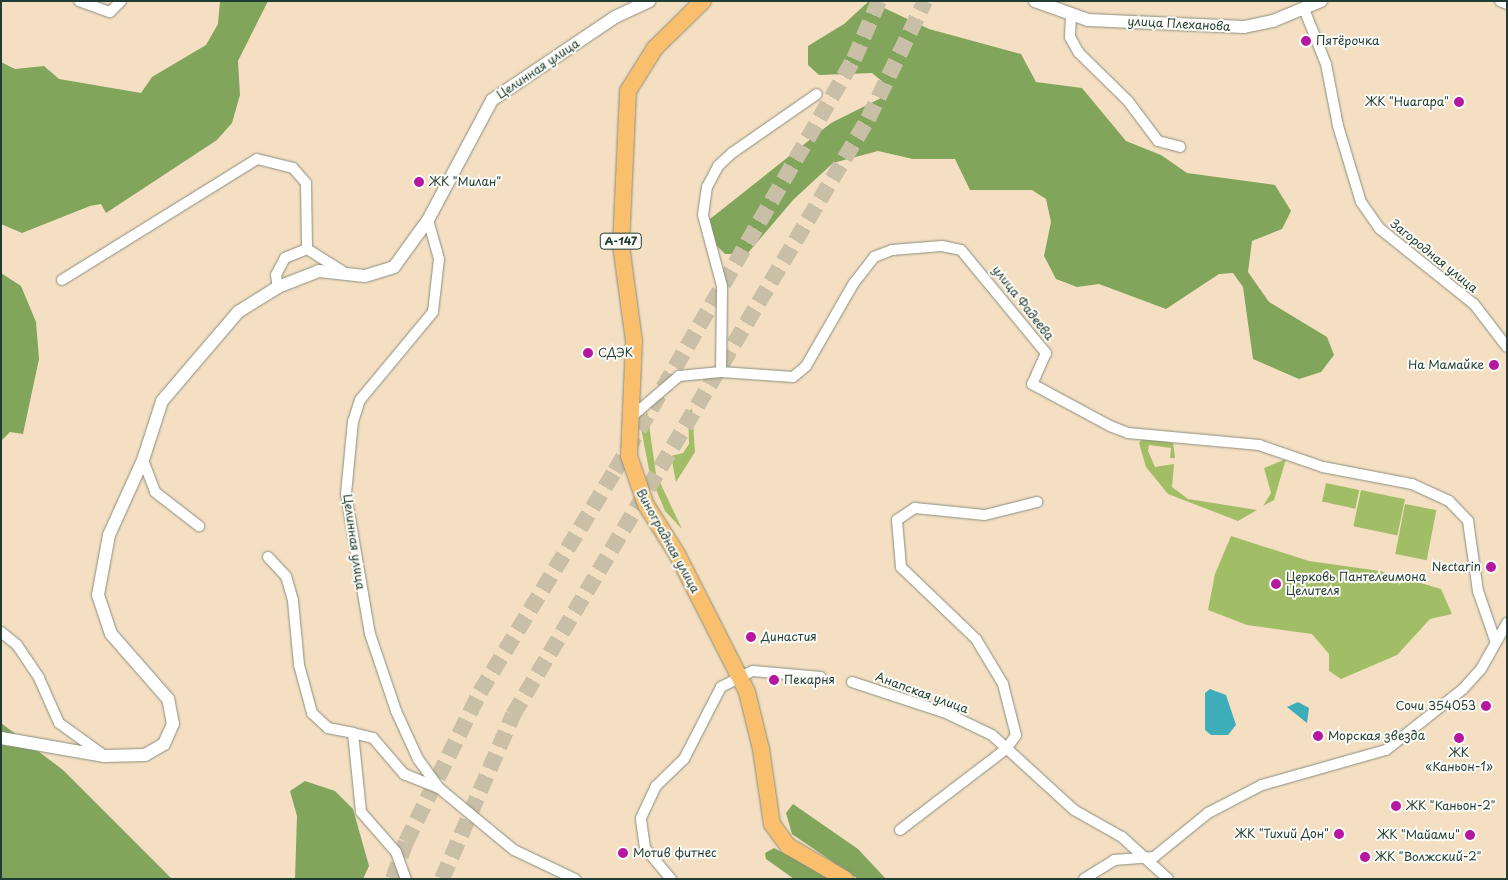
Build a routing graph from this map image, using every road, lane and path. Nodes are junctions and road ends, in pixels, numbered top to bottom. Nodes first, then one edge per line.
1 (79, 1) edge
2 (121, 1) edge
3 (650, 1) edge
4 (703, 1) edge
5 (1035, 1) edge
6 (1321, 1) edge
7 (1500, 1) edge
8 (1507, 4) edge
9 (1304, 9) junction
10 (1071, 17) junction
11 (817, 94) dead end
12 (1180, 147) dead end
13 (428, 220) junction
14 (307, 249) junction
15 (342, 271) junction
16 (62, 280) dead end
17 (278, 286) junction
18 (1507, 347) edge
19 (721, 372) junction
20 (629, 419) junction
21 (143, 460) junction
22 (1037, 502) dead end
23 (199, 526) dead end
24 (268, 557) dead end
25 (1507, 623) edge
26 (1, 632) edge
27 (1495, 640) junction
28 (738, 675) junction
29 (821, 677) dead end
30 (852, 682) dead end
31 (353, 733) junction
32 (1, 738) edge
33 (1006, 749) junction
34 (104, 756) junction
35 (439, 788) junction
36 (900, 830) dead end
37 (1145, 859) junction
38 (406, 879) edge
39 (575, 879) edge
40 (671, 879) edge
41 (845, 879) edge
42 (1084, 879) edge
43 (1168, 879) edge

1 - 2 street
3 - 13 street, Целинная улица
4 - 20 main road, Виноградная улица / А-147
5 - 10 street, улица Плеханова
6 - 9 street, улица Плеханова
7 - 8 street
9 - 10 street, улица Плеханова
9 - 18 street, Загородная улица
10 - 12 street
11 - 19 street
13 - 15 street, Целинная улица
13 - 35 street, Целинная улица
14 - 15 street, Целинная улица
14 - 16 street
14 - 17 street
15 - 17 street, Целинная улица
17 - 21 street, Целинная улица
19 - 20 street, улица Фадеева
19 - 27 street, улица Фадеева
20 - 28 main road, Виноградная улица / А-147
21 - 23 street
21 - 34 street, Целинная улица
22 - 33 street
24 - 31 street, Целинная улица
25 - 27 street
26 - 34 street
27 - 37 street
28 - 29 street
28 - 40 street
28 - 41 main road, Виноградная улица
30 - 33 street, Анапская улица
31 - 35 street, Целинная улица
31 - 38 street
32 - 34 street, Целинная улица
33 - 36 street
33 - 37 street, Анапская улица
35 - 39 street, Целинная улица
37 - 42 street
37 - 43 street, Анапская улица

